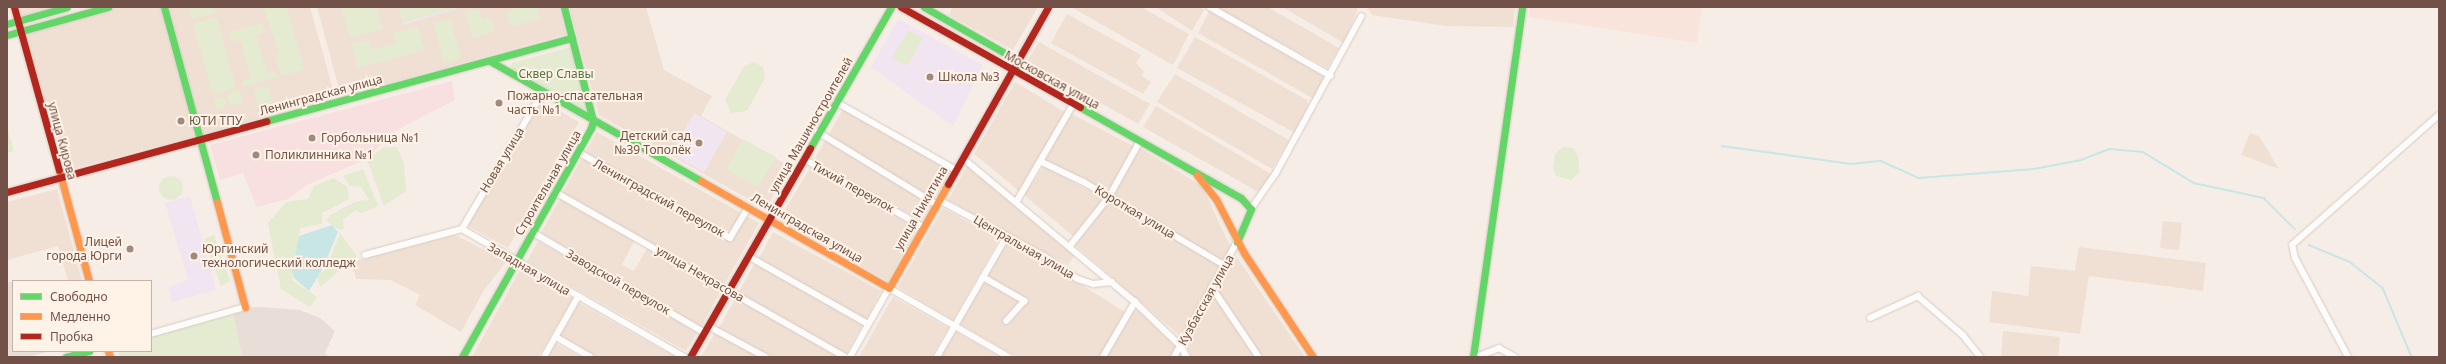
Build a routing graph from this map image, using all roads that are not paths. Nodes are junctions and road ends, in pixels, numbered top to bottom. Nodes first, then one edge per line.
1 (14, 7) edge
2 (67, 7) edge
3 (108, 7) edge
4 (164, 7) edge
5 (564, 7) edge
6 (891, 7) edge
7 (901, 7) edge
8 (924, 7) edge
9 (1048, 7) edge
10 (1210, 7) edge
11 (1523, 7) edge
12 (1361, 17) dead end
13 (18, 21) junction
14 (7, 24) edge
15 (21, 31) junction
16 (7, 35) edge
17 (572, 38) junction
18 (490, 61) junction
19 (1017, 61) junction
20 (1011, 70) junction
21 (1025, 75) junction
22 (1331, 76) junction
23 (542, 92) junction
24 (836, 102) junction
25 (1074, 103) junction
26 (2439, 115) edge
27 (593, 121) junction
28 (818, 132) junction
29 (201, 139) junction
30 (1140, 141) junction
31 (578, 152) junction
32 (963, 158) junction
33 (804, 159) junction
34 (1042, 162) junction
35 (956, 170) junction
36 (1193, 171) junction
37 (60, 178) junction
38 (1224, 188) junction
39 (7, 192) edge
40 (555, 192) junction
41 (1109, 197) junction
42 (1216, 199) junction
43 (1017, 201) junction
44 (937, 202) junction
45 (748, 208) junction
46 (1251, 209) junction
47 (769, 219) junction
48 (923, 227) junction
49 (462, 229) junction
50 (1230, 229) junction
51 (1244, 229) junction
52 (532, 232) junction
53 (1006, 236) junction
54 (1237, 242) junction
55 (1070, 246) junction
56 (365, 255) dead end
57 (748, 256) junction
58 (516, 261) junction
59 (1226, 266) junction
60 (983, 276) junction
61 (89, 280) edge
62 (1112, 282) junction
63 (1212, 287) junction
64 (889, 288) junction
65 (727, 290) junction
66 (578, 297) junction
67 (1135, 302) junction
68 (245, 307) joint
69 (1870, 318) dead end
70 (1007, 321) dead end
71 (868, 324) junction
72 (956, 325) junction
73 (706, 329) junction
74 (152, 334) edge
75 (556, 337) junction
76 (1181, 346) junction
77 (85, 352) edge
78 (1979, 356) edge
79 (66, 357) edge
80 (462, 357) edge
81 (544, 357) edge
82 (590, 357) edge
83 (684, 357) edge
84 (690, 357) edge
85 (766, 357) edge
86 (845, 357) edge
87 (850, 357) edge
88 (937, 357) edge
89 (1009, 357) edge
90 (1103, 357) edge
91 (1174, 357) edge
92 (1187, 357) edge
93 (1259, 357) edge
94 (1313, 357) edge
95 (1475, 357) edge
96 (1515, 357) edge
97 (2348, 357) edge

1 - 13 street, улица Кирова
2 - 13 street
3 - 15 street
4 - 29 street
5 - 17 street, Строительная улица
6 - 24 street, улица Машиностроителей
7 - 20 street, Московская улица
8 - 19 street
9 - 19 street
10 - 22 street
11 - 95 street
12 - 22 street
13 - 14 street
13 - 15 street, улица Кирова
15 - 16 street
15 - 37 street, улица Кирова
17 - 18 street, Ленинградская улица
17 - 27 street, Строительная улица
18 - 23 street, Ленинградская улица
18 - 29 street, Ленинградская улица
19 - 20 street, улица Никитина
19 - 21 street
20 - 21 street, Московская улица
20 - 32 street, улица Никитина
21 - 25 street, Московская улица
22 - 46 street
23 - 27 street, Ленинградская улица
23 - 49 street, Новая улица
24 - 28 street, улица Машиностроителей
24 - 35 street
25 - 30 street, Московская улица
25 - 34 street
26 - 97 street
27 - 31 street, Строительная улица
27 - 45 street, Ленинградская улица
28 - 33 street, улица Машиностроителей
28 - 44 street, Центральная улица
29 - 37 street, Ленинградская улица
29 - 68 street
30 - 36 street, Московская улица
30 - 41 street
31 - 40 street, Строительная улица
31 - 45 street, Ленинградский переулок
32 - 35 street, улица Никитина
32 - 43 street, Центральная улица
33 - 47 street, улица Машиностроителей
33 - 48 street, Тихий переулок
34 - 41 street, Короткая улица
34 - 43 street
35 - 44 street, улица Никитина
36 - 38 street, Московская улица
36 - 42 street, Московская улица
37 - 39 street, Ленинградская улица
37 - 61 street, улица Кирова
38 - 42 street
38 - 46 street, Московская улица
40 - 52 street, Строительная улица
40 - 65 street, улица Некрасова
41 - 55 street
41 - 59 street, Короткая улица
42 - 50 street, Московская улица
43 - 55 street, Центральная улица
44 - 48 street, улица Никитина
44 - 53 street, Центральная улица
45 - 47 street, Ленинградская улица
46 - 51 street
47 - 57 street, улица Машиностроителей
47 - 64 street, Ленинградская улица
48 - 64 street, улица Никитина
49 - 56 street
49 - 58 street, Западная улица
50 - 51 street
50 - 54 street, Московская улица
51 - 54 street
52 - 58 street, Строительная улица
52 - 73 street, Заводской переулок
53 - 60 street
53 - 62 street, Центральная улица
54 - 59 street, Кузбасская улица
54 - 94 street, Московская улица
55 - 62 street, Центральная улица
57 - 65 street, улица Машиностроителей
57 - 71 street
58 - 66 street, Западная улица
58 - 80 street, Строительная улица
59 - 63 street, Кузбасская улица
60 - 70 street
60 - 72 street
62 - 67 street, Центральная улица
63 - 76 street, Кузбасская улица
63 - 93 street
64 - 71 street, улица Никитина
64 - 72 street, Ленинградская улица
65 - 73 street, улица Машиностроителей
65 - 86 street, улица Некрасова
66 - 75 street
66 - 83 street, Западная улица
67 - 76 street, Центральная улица
67 - 90 street
68 - 74 street
69 - 78 street
71 - 87 street, улица Никитина
72 - 88 street
72 - 89 street, Ленинградская улица
73 - 84 street, улица Машиностроителей
73 - 85 street, Заводской переулок
75 - 81 street
75 - 82 street
76 - 91 street, Кузбасская улица
76 - 92 street, Центральная улица
77 - 79 street
95 - 96 street

